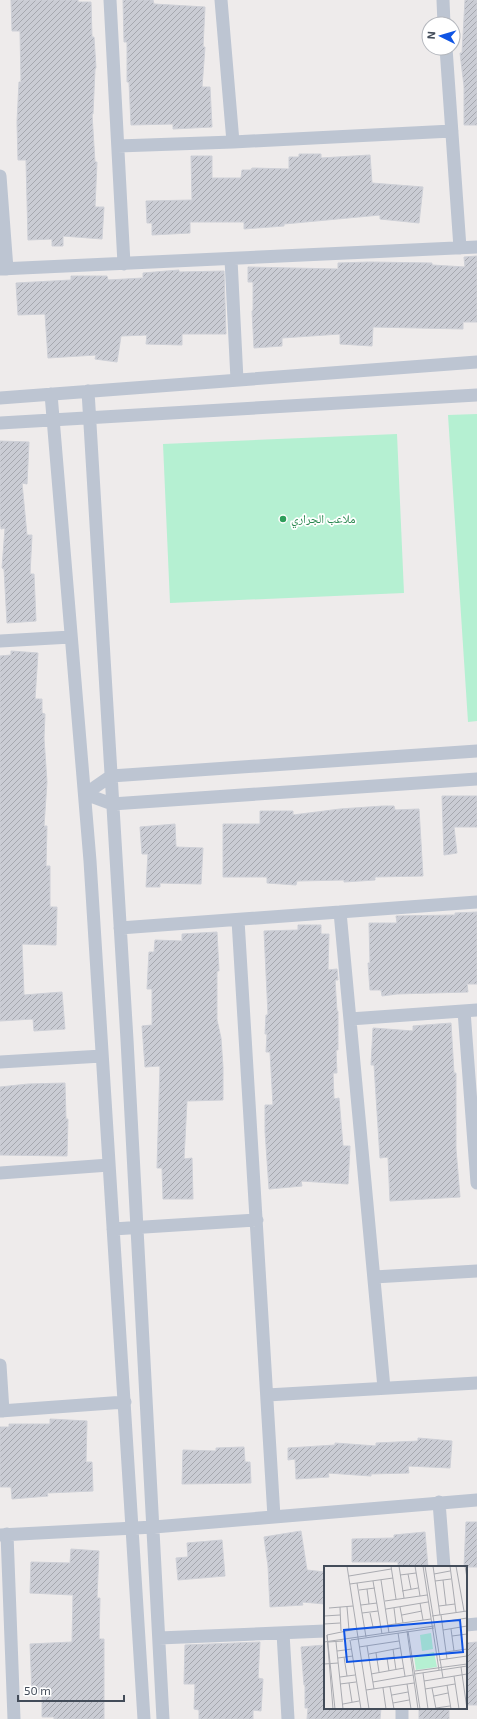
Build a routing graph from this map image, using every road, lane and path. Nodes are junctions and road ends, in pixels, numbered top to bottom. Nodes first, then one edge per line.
1 (110, 0) edge
2 (221, 0) edge
3 (442, 0) edge
4 (443, 16) edge
5 (447, 56) edge
6 (452, 131) junction
7 (233, 142) junction
8 (118, 146) junction
9 (0, 176) edge
10 (477, 247) edge
11 (460, 248) junction
12 (231, 258) junction
13 (124, 264) junction
14 (4, 269) edge
15 (477, 362) edge
16 (237, 380) junction
17 (88, 391) junction
18 (51, 394) junction
19 (477, 395) edge
20 (0, 398) edge
21 (90, 418) junction
22 (53, 420) junction
23 (0, 423) edge
24 (71, 638) junction
25 (0, 640) edge
26 (477, 751) edge
27 (111, 776) junction
28 (477, 779) edge
29 (85, 794) junction
30 (112, 804) junction
31 (477, 902) edge
32 (340, 912) junction
33 (238, 920) junction
34 (120, 928) junction
35 (471, 1010) edge
36 (350, 1019) junction
37 (102, 1056) junction
38 (0, 1062) edge
39 (475, 1124) edge
40 (109, 1165) junction
41 (0, 1173) edge
42 (477, 1183) edge
43 (256, 1220) junction
44 (137, 1228) junction
45 (113, 1229) junction
46 (477, 1271) edge
47 (374, 1277) junction
48 (0, 1365) edge
49 (477, 1383) edge
50 (384, 1388) junction
51 (267, 1395) junction
52 (125, 1402) junction
53 (2, 1411) edge
54 (477, 1500) edge
55 (439, 1502) junction
56 (274, 1517) junction
57 (132, 1527) junction
58 (154, 1527) junction
59 (3, 1535) edge
60 (444, 1566) edge
61 (477, 1624) edge
62 (467, 1625) edge
63 (324, 1631) edge
64 (283, 1633) junction
65 (159, 1638) junction
66 (6, 1644) edge
67 (14, 1719) edge
68 (144, 1719) edge
69 (163, 1719) edge
70 (288, 1719) edge

1 - 8 street
2 - 7 street
3 - 4 street
5 - 6 street
6 - 7 street
6 - 11 street
7 - 8 street
8 - 13 street
9 - 14 street
10 - 11 street
11 - 12 street
12 - 13 street
12 - 16 street
13 - 14 street
15 - 16 street
16 - 17 street
17 - 18 street
17 - 21 street
18 - 20 street
18 - 22 street
19 - 21 street
21 - 22 street
21 - 27 street
22 - 23 street
22 - 24 street
24 - 25 street
24 - 29 street
26 - 27 street
27 - 29 street
27 - 30 street
28 - 30 street
29 - 30 street
29 - 37 street
30 - 34 street
31 - 32 street
32 - 33 street
32 - 36 street
33 - 34 street
33 - 43 street
34 - 44 street
35 - 36 street
35 - 39 street
36 - 47 street
37 - 38 street
37 - 40 street
39 - 42 street
40 - 41 street
40 - 45 street
43 - 44 street
43 - 51 street
44 - 45 street
44 - 58 street
45 - 52 street
46 - 47 street
47 - 50 street
48 - 53 street
49 - 50 street
50 - 51 street
51 - 56 street
52 - 53 street
52 - 57 street
54 - 55 street
55 - 56 street
55 - 60 street
56 - 58 street
57 - 58 street
57 - 59 street
57 - 68 street
58 - 65 street
59 - 66 street
61 - 62 street
63 - 64 street
64 - 65 street
64 - 70 street
65 - 69 street
66 - 67 street

